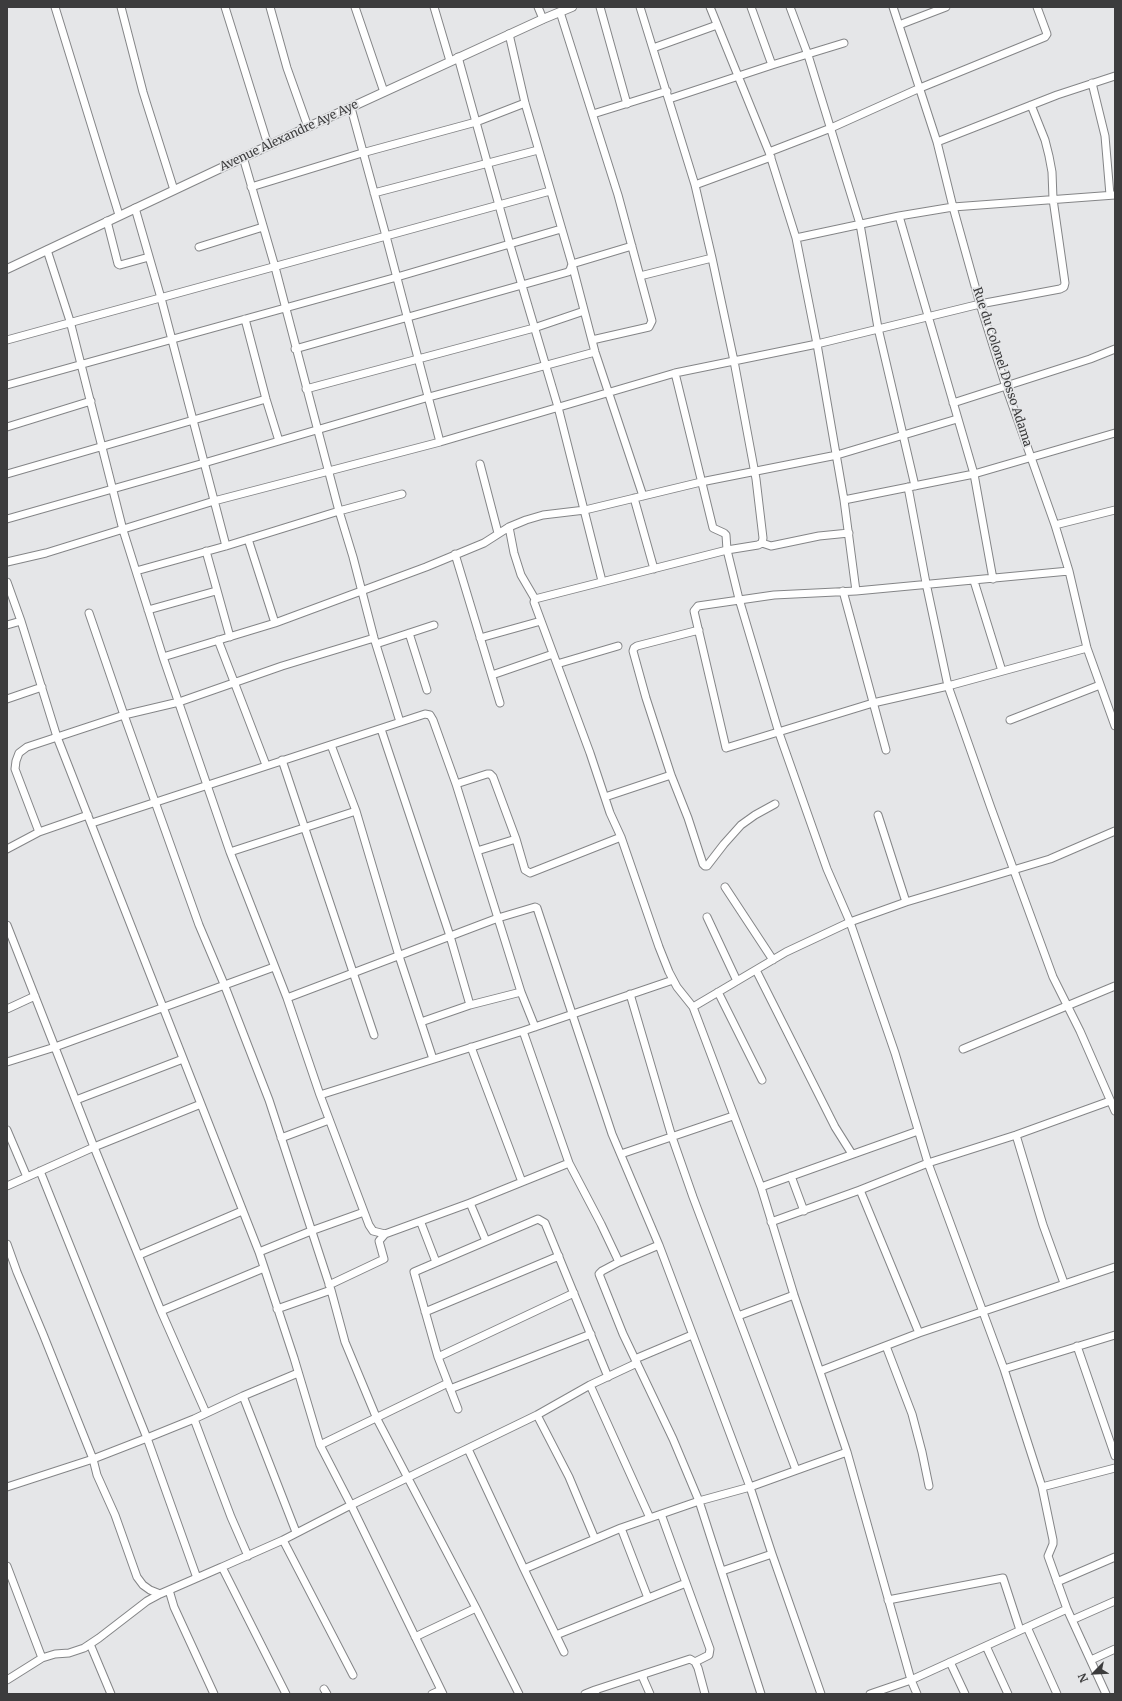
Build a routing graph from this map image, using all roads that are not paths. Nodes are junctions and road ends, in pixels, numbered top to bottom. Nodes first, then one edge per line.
1 (55, 7) edge
2 (121, 7) edge
3 (225, 7) edge
4 (270, 7) edge
5 (355, 7) edge
6 (434, 7) edge
7 (538, 7) edge
8 (572, 7) edge
9 (600, 7) edge
10 (640, 7) edge
11 (710, 7) edge
12 (751, 7) edge
13 (790, 7) edge
14 (893, 7) edge
15 (946, 7) edge
16 (1037, 7) edge
17 (560, 12) junction
18 (543, 19) junction
19 (717, 25) junction
20 (899, 25) junction
21 (509, 34) junction
22 (844, 43) dead end
23 (653, 48) junction
24 (808, 55) junction
25 (454, 59) junction
26 (772, 64) junction
27 (738, 76) junction
28 (1115, 76) edge
29 (1092, 83) junction
30 (920, 88) junction
31 (666, 91) junction
32 (384, 92) junction
33 (669, 99) junction
34 (525, 103) junction
35 (628, 104) junction
36 (1031, 105) junction
37 (350, 108) junction
38 (593, 114) junction
39 (476, 122) junction
40 (308, 127) junction
41 (831, 128) junction
42 (938, 142) junction
43 (268, 145) junction
44 (538, 150) junction
45 (362, 152) junction
46 (770, 155) junction
47 (242, 157) junction
48 (488, 164) junction
49 (695, 185) junction
50 (251, 187) junction
51 (174, 190) junction
52 (550, 191) junction
53 (374, 193) junction
54 (1112, 195) edge
55 (1052, 200) junction
56 (499, 206) junction
57 (953, 207) junction
58 (135, 208) junction
59 (119, 215) junction
60 (899, 216) junction
61 (107, 221) junction
62 (860, 224) junction
63 (263, 227) junction
64 (562, 229) junction
65 (386, 236) junction
66 (796, 238) junction
67 (510, 244) junction
68 (632, 246) junction
69 (199, 247) dead end
70 (47, 250) junction
71 (149, 257) junction
72 (712, 258) junction
73 (572, 264) junction
74 (275, 267) junction
75 (7, 269) edge
76 (640, 276) junction
77 (397, 277) junction
78 (522, 286) junction
79 (161, 298) junction
80 (980, 304) junction
81 (285, 308) junction
82 (584, 311) junction
83 (928, 317) junction
84 (408, 318) junction
85 (245, 319) junction
86 (70, 321) junction
87 (534, 328) junction
88 (878, 328) junction
89 (172, 339) junction
90 (7, 340) edge
91 (592, 340) junction
92 (817, 344) junction
93 (295, 349) junction
94 (1115, 349) edge
95 (595, 352) junction
96 (419, 358) junction
97 (734, 361) junction
98 (82, 365) junction
99 (545, 366) junction
100 (675, 373) junction
101 (7, 385) edge
102 (1006, 387) junction
103 (306, 389) junction
104 (609, 393) junction
105 (429, 397) junction
106 (266, 400) junction
107 (91, 401) junction
108 (953, 403) junction
109 (558, 406) junction
110 (957, 419) junction
111 (194, 421) junction
112 (7, 427) edge
113 (316, 430) junction
114 (1115, 433) edge
115 (904, 435) junction
116 (279, 441) junction
117 (440, 442) junction
118 (102, 446) junction
119 (837, 456) junction
120 (1032, 458) junction
121 (204, 463) junction
122 (480, 464) dead end
123 (329, 471) junction
124 (754, 471) junction
125 (7, 474) edge
126 (974, 474) junction
127 (701, 482) junction
128 (911, 487) junction
129 (112, 488) junction
130 (402, 494) dead end
131 (643, 496) junction
132 (634, 498) junction
133 (844, 500) junction
134 (214, 501) junction
135 (585, 510) junction
136 (1115, 510) edge
137 (339, 511) junction
138 (7, 519) edge
139 (1056, 525) junction
140 (509, 527) junction
141 (123, 530) junction
142 (498, 533) junction
143 (849, 533) junction
144 (248, 539) junction
145 (762, 543) junction
146 (226, 546) junction
147 (727, 550) junction
148 (206, 551) junction
149 (455, 554) junction
150 (7, 562) edge
151 (654, 569) junction
152 (136, 571) junction
153 (1069, 571) junction
154 (993, 579) junction
155 (602, 581) junction
156 (974, 581) junction
157 (7, 582) edge
158 (926, 583) junction
159 (216, 591) junction
160 (362, 591) junction
161 (843, 591) junction
162 (856, 591) junction
163 (534, 599) junction
164 (739, 600) junction
165 (148, 610) junction
166 (89, 613) dead end
167 (21, 621) junction
168 (541, 621) junction
169 (275, 623) junction
170 (7, 625) edge
171 (434, 625) dead end
172 (699, 630) junction
173 (409, 633) junction
174 (230, 637) junction
175 (480, 638) junction
176 (218, 640) junction
177 (375, 641) junction
178 (618, 646) dead end
179 (1087, 648) junction
180 (553, 654) junction
181 (163, 657) junction
182 (557, 664) junction
183 (1002, 671) junction
184 (492, 675) junction
185 (233, 682) junction
186 (1100, 685) junction
187 (948, 686) junction
188 (42, 687) junction
189 (427, 690) dead end
190 (7, 699) edge
191 (178, 702) junction
192 (500, 703) dead end
193 (873, 704) junction
194 (124, 715) junction
195 (1010, 720) dead end
196 (400, 722) junction
197 (1115, 726) edge
198 (381, 729) junction
199 (779, 733) junction
200 (57, 737) junction
201 (331, 745) junction
202 (886, 750) dead end
203 (282, 760) junction
204 (266, 765) junction
205 (671, 774) junction
206 (456, 784) junction
207 (207, 785) junction
208 (605, 797) junction
209 (155, 802) junction
210 (775, 804) dead end
211 (356, 811) junction
212 (88, 815) junction
213 (878, 815) dead end
214 (92, 823) junction
215 (304, 828) junction
216 (1115, 831) edge
217 (39, 832) junction
218 (621, 837) junction
219 (516, 839) junction
220 (7, 849) edge
221 (477, 851) junction
222 (230, 852) junction
223 (1014, 869) junction
224 (725, 887) dead end
225 (906, 902) junction
226 (707, 917) dead end
227 (498, 918) junction
228 (850, 922) junction
229 (7, 926) edge
230 (450, 936) junction
231 (400, 956) junction
232 (773, 960) junction
233 (274, 967) junction
234 (756, 970) junction
235 (354, 973) junction
236 (673, 980) junction
237 (737, 981) junction
238 (224, 984) junction
239 (1115, 986) edge
240 (521, 992) junction
241 (718, 992) junction
242 (630, 994) junction
243 (35, 996) junction
244 (287, 998) junction
245 (470, 1005) junction
246 (1068, 1005) junction
247 (163, 1007) junction
248 (693, 1008) junction
249 (7, 1009) edge
250 (571, 1015) junction
251 (421, 1022) junction
252 (535, 1027) junction
253 (523, 1032) junction
254 (374, 1034) dead end
255 (55, 1047) junction
256 (470, 1047) junction
257 (963, 1049) dead end
258 (183, 1059) junction
259 (433, 1059) junction
260 (7, 1062) edge
261 (762, 1080) dead end
262 (320, 1095) junction
263 (76, 1100) junction
264 (1110, 1101) junction
265 (200, 1104) junction
266 (1115, 1111) edge
267 (733, 1116) junction
268 (330, 1120) junction
269 (7, 1130) edge
270 (918, 1131) junction
271 (1016, 1135) junction
272 (672, 1137) junction
273 (281, 1138) junction
274 (94, 1147) junction
275 (621, 1154) junction
276 (852, 1154) junction
277 (569, 1163) junction
278 (928, 1163) junction
279 (40, 1171) junction
280 (791, 1176) junction
281 (27, 1177) junction
282 (522, 1182) junction
283 (7, 1186) edge
284 (761, 1187) junction
285 (860, 1190) junction
286 (470, 1204) junction
287 (804, 1210) junction
288 (242, 1211) junction
289 (364, 1212) junction
290 (771, 1222) junction
291 (421, 1223) junction
292 (311, 1231) junction
293 (386, 1234) junction
294 (486, 1241) junction
295 (7, 1244) edge
296 (659, 1245) junction
297 (259, 1252) junction
298 (139, 1255) junction
299 (559, 1256) junction
300 (436, 1262) junction
301 (619, 1262) junction
302 (1115, 1267) edge
303 (264, 1268) junction
304 (1064, 1284) junction
305 (330, 1288) junction
306 (574, 1293) junction
307 (794, 1295) junction
308 (277, 1309) junction
309 (161, 1311) junction
310 (981, 1311) junction
311 (425, 1312) junction
312 (738, 1316) junction
313 (919, 1333) junction
314 (591, 1334) junction
315 (692, 1335) junction
316 (1115, 1335) edge
317 (886, 1346) junction
318 (1077, 1346) junction
319 (438, 1357) junction
320 (636, 1361) junction
321 (1004, 1369) junction
322 (820, 1371) junction
323 (298, 1373) junction
324 (608, 1377) junction
325 (590, 1385) junction
326 (449, 1386) junction
327 (243, 1396) junction
328 (458, 1409) dead end
329 (206, 1413) junction
330 (537, 1415) junction
331 (194, 1419) junction
332 (377, 1419) junction
333 (147, 1438) junction
334 (320, 1445) junction
335 (468, 1449) junction
336 (847, 1452) junction
337 (1115, 1456) edge
338 (92, 1458) junction
339 (1115, 1468) edge
340 (796, 1470) junction
341 (408, 1478) junction
342 (929, 1486) dead end
343 (7, 1487) edge
344 (750, 1487) junction
345 (1042, 1487) junction
346 (699, 1501) junction
347 (351, 1505) junction
348 (661, 1514) junction
349 (650, 1518) junction
350 (621, 1528) junction
351 (296, 1532) junction
352 (595, 1539) junction
353 (283, 1540) junction
354 (772, 1554) junction
355 (248, 1556) junction
356 (1115, 1557) edge
357 (7, 1566) edge
358 (222, 1567) junction
359 (524, 1568) junction
360 (722, 1571) junction
361 (197, 1578) junction
362 (1057, 1582) junction
363 (686, 1583) junction
364 (170, 1590) junction
365 (160, 1594) junction
366 (648, 1598) junction
367 (888, 1600) junction
368 (1115, 1601) edge
369 (476, 1608) junction
370 (1067, 1609) junction
371 (1072, 1620) junction
372 (1024, 1629) junction
373 (556, 1635) junction
374 (415, 1637) junction
375 (90, 1644) junction
376 (986, 1646) junction
377 (1115, 1649) edge
378 (564, 1652) dead end
379 (42, 1658) junction
380 (1091, 1660) junction
381 (695, 1662) junction
382 (950, 1662) junction
383 (353, 1675) dead end
384 (644, 1675) junction
385 (7, 1680) edge
386 (911, 1680) junction
387 (442, 1692) edge
388 (596, 1692) edge
389 (111, 1694) edge
390 (214, 1694) edge
391 (286, 1694) edge
392 (432, 1694) edge
393 (519, 1694) edge
394 (585, 1694) edge
395 (650, 1694) edge
396 (705, 1694) edge
397 (761, 1694) edge
398 (822, 1694) edge
399 (870, 1694) edge
400 (917, 1694) edge
401 (965, 1694) edge
402 (1008, 1694) edge
403 (1056, 1694) edge
404 (1106, 1694) edge

1 - 59 street
2 - 51 street
3 - 43 street
4 - 40 street
5 - 32 street
6 - 25 street
7 - 18 street
8 - 17 street, Avenue Alexandre Aye Aye
9 - 35 street
10 - 23 street
11 - 19 street
12 - 26 street
13 - 24 street
14 - 20 street, Rue du Colonel Dosso Adama
15 - 20 street
16 - 30 street
17 - 18 street, Avenue Alexandre Aye Aye
17 - 38 street
18 - 21 street, Avenue Alexandre Aye Aye
19 - 23 street
19 - 27 street
20 - 30 street, Rue du Colonel Dosso Adama
21 - 25 street, Avenue Alexandre Aye Aye
21 - 34 street
22 - 24 street
23 - 31 street
24 - 26 street
24 - 41 street
25 - 32 street, Avenue Alexandre Aye Aye
25 - 39 street
26 - 27 street
27 - 33 street
27 - 46 street
28 - 29 street
29 - 36 street
29 - 54 street
30 - 41 street
30 - 42 street, Rue du Colonel Dosso Adama
31 - 33 street
31 - 35 street
32 - 37 street, Avenue Alexandre Aye Aye
33 - 49 street
34 - 39 street
34 - 44 street
35 - 38 street
36 - 42 street
36 - 55 street
37 - 40 street, Avenue Alexandre Aye Aye
37 - 45 street
38 - 68 street
39 - 45 street
39 - 48 street
40 - 43 street, Avenue Alexandre Aye Aye
41 - 46 street
41 - 62 street
42 - 57 street, Rue du Colonel Dosso Adama
43 - 47 street, Avenue Alexandre Aye Aye
44 - 48 street
44 - 52 street
45 - 50 street
45 - 53 street
46 - 49 street
46 - 66 street
47 - 50 street
47 - 51 street, Avenue Alexandre Aye Aye
48 - 53 street
48 - 56 street
49 - 72 street
50 - 63 street
51 - 58 street, Avenue Alexandre Aye Aye
52 - 56 street
52 - 64 street
53 - 65 street
54 - 55 street
55 - 57 street
55 - 80 street
56 - 65 street
56 - 67 street
57 - 60 street
57 - 80 street, Rue du Colonel Dosso Adama
58 - 59 street, Avenue Alexandre Aye Aye
58 - 71 street
59 - 61 street, Avenue Alexandre Aye Aye
60 - 62 street
60 - 83 street
61 - 70 street, Avenue Alexandre Aye Aye
61 - 71 street
62 - 66 street
62 - 88 street
63 - 69 street
63 - 74 street
64 - 67 street
64 - 73 street
65 - 74 street
65 - 77 street
66 - 92 street
67 - 77 street
67 - 78 street
68 - 73 street
68 - 76 street
70 - 75 street, Avenue Alexandre Aye Aye
70 - 86 street
71 - 79 street
72 - 76 street
72 - 97 street
73 - 78 street
73 - 82 street
74 - 79 street
74 - 81 street
76 - 91 street
77 - 81 street
77 - 84 street
78 - 84 street
78 - 87 street
79 - 86 street
79 - 89 street
80 - 83 street
80 - 102 street, Rue du Colonel Dosso Adama
81 - 85 street
81 - 93 street
82 - 87 street
82 - 91 street
83 - 88 street
83 - 108 street
84 - 93 street
84 - 96 street
85 - 89 street
85 - 106 street
86 - 90 street
86 - 98 street
87 - 96 street
87 - 99 street
88 - 92 street
88 - 115 street
89 - 98 street
89 - 111 street
91 - 95 street
92 - 97 street
92 - 119 street
93 - 103 street
94 - 102 street
95 - 99 street
95 - 104 street
96 - 103 street
96 - 105 street
97 - 100 street
97 - 124 street
98 - 101 street
98 - 107 street
99 - 105 street
99 - 109 street
100 - 104 street
100 - 127 street
102 - 108 street
102 - 120 street, Rue du Colonel Dosso Adama
103 - 113 street
104 - 109 street
104 - 131 street
105 - 113 street
105 - 117 street
106 - 111 street
106 - 116 street
107 - 112 street
107 - 118 street
108 - 110 street
109 - 117 street
109 - 135 street
110 - 115 street
110 - 126 street
111 - 118 street
111 - 121 street
113 - 116 street
113 - 123 street
114 - 120 street
115 - 119 street
115 - 128 street
116 - 121 street
117 - 123 street
118 - 125 street
118 - 129 street
119 - 124 street
119 - 133 street
120 - 126 street
120 - 139 street, Rue du Colonel Dosso Adama
121 - 129 street
121 - 134 street
122 - 142 street
123 - 134 street
123 - 137 street
124 - 127 street
124 - 145 street
126 - 128 street
126 - 154 street
127 - 131 street
127 - 147 street
128 - 133 street
128 - 158 street
129 - 138 street
129 - 141 street
130 - 137 street
131 - 132 street
132 - 135 street
132 - 151 street
133 - 143 street
134 - 141 street
134 - 146 street
135 - 140 street
135 - 155 street
136 - 139 street
137 - 144 street
137 - 160 street
139 - 153 street, Rue du Colonel Dosso Adama
140 - 142 street
140 - 163 street
141 - 150 street
141 - 152 street
142 - 149 street
143 - 145 street
143 - 162 street
144 - 146 street
144 - 169 street
145 - 147 street
146 - 148 street
147 - 151 street
147 - 164 street
148 - 152 street
148 - 159 street
149 - 160 street
149 - 175 street
151 - 155 street
152 - 165 street
153 - 154 street
153 - 179 street, Rue du Colonel Dosso Adama
154 - 156 street
155 - 163 street
156 - 158 street
156 - 183 street
157 - 167 street
158 - 162 street
158 - 187 street
159 - 165 street
159 - 174 street
160 - 169 street
160 - 177 street
161 - 162 street
161 - 164 street
161 - 193 street
163 - 168 street
164 - 172 street
164 - 199 street
165 - 181 street
166 - 194 street
167 - 170 street
167 - 188 street
168 - 175 street
168 - 180 street
169 - 174 street
171 - 173 street
172 - 199 street
172 - 205 street
173 - 177 street
173 - 189 street
174 - 176 street
175 - 184 street
176 - 181 street
176 - 185 street
177 - 185 street
177 - 196 street
178 - 182 street
179 - 183 street
179 - 186 street, Rue du Colonel Dosso Adama
180 - 182 street
180 - 184 street
181 - 191 street
182 - 208 street
183 - 187 street
184 - 192 street
185 - 191 street
185 - 204 street
186 - 195 street
186 - 197 street, Rue du Colonel Dosso Adama
187 - 193 street
187 - 223 street
188 - 190 street
188 - 200 street
191 - 194 street
191 - 207 street
193 - 199 street
193 - 202 street
194 - 200 street
194 - 209 street
196 - 198 street
196 - 206 street
198 - 201 street
198 - 230 street
199 - 228 street
200 - 212 street
200 - 217 street
201 - 203 street
201 - 211 street
203 - 204 street
203 - 215 street
204 - 207 street
205 - 208 street
205 - 210 street
206 - 219 street
206 - 221 street
207 - 209 street
207 - 222 street
208 - 218 street
209 - 214 street
209 - 238 street
211 - 215 street
211 - 231 street
212 - 214 street
212 - 217 street
213 - 225 street
214 - 247 street
215 - 222 street
215 - 235 street
216 - 223 street
217 - 220 street
218 - 219 street
218 - 236 street
219 - 221 street
221 - 227 street
222 - 233 street
223 - 225 street
223 - 246 street
224 - 232 street
225 - 228 street
226 - 237 street
227 - 230 street
227 - 240 street
227 - 250 street
228 - 232 street
228 - 270 street
229 - 243 street
230 - 231 street
230 - 245 street
231 - 235 street
231 - 251 street
232 - 234 street
233 - 238 street
233 - 244 street
234 - 237 street
234 - 276 street
235 - 244 street
235 - 254 street
236 - 242 street
236 - 248 street
237 - 241 street
238 - 247 street
238 - 273 street
239 - 246 street
240 - 245 street
240 - 252 street
241 - 248 street
241 - 261 street
242 - 250 street
242 - 272 street
243 - 249 street
243 - 255 street
244 - 262 street
245 - 251 street
246 - 257 street
246 - 264 street
247 - 255 street
247 - 258 street
248 - 267 street
250 - 252 street
250 - 275 street
251 - 259 street
252 - 253 street
253 - 256 street
253 - 277 street
255 - 260 street
255 - 263 street
256 - 259 street
256 - 282 street
258 - 263 street
258 - 265 street
259 - 262 street
262 - 268 street
263 - 274 street
264 - 266 street
264 - 271 street
265 - 274 street
265 - 288 street
267 - 272 street
267 - 284 street
268 - 273 street
268 - 289 street
269 - 281 street
270 - 276 street
270 - 278 street
271 - 278 street
271 - 304 street
272 - 275 street
272 - 312 street
273 - 292 street
274 - 279 street
274 - 298 street
275 - 296 street
276 - 280 street
277 - 282 street
277 - 301 street
278 - 285 street
278 - 310 street
279 - 281 street
279 - 333 street
280 - 284 street
280 - 287 street
281 - 283 street
282 - 286 street
284 - 290 street
285 - 287 street
285 - 313 street
286 - 291 street
286 - 294 street
287 - 290 street
288 - 297 street
288 - 298 street
289 - 292 street
289 - 293 street
290 - 307 street
291 - 293 street
291 - 300 street
292 - 297 street
292 - 305 street
293 - 305 street
294 - 299 street
294 - 300 street
295 - 338 street
296 - 301 street
296 - 315 street
297 - 303 street
298 - 309 street
299 - 306 street
299 - 311 street
300 - 311 street
301 - 320 street
302 - 304 street
303 - 308 street
303 - 309 street
304 - 310 street
305 - 308 street
305 - 332 street
306 - 314 street
306 - 319 street
307 - 312 street
307 - 322 street
308 - 323 street
309 - 329 street
310 - 313 street
310 - 321 street
311 - 319 street
312 - 340 street
313 - 317 street
314 - 324 street
314 - 326 street
315 - 320 street
315 - 344 street
316 - 318 street
317 - 322 street
317 - 342 street
318 - 321 street
318 - 337 street
319 - 326 street
320 - 324 street
320 - 346 street
321 - 345 street
322 - 336 street
323 - 327 street
323 - 334 street
324 - 325 street
325 - 330 street
325 - 349 street
326 - 328 street
326 - 332 street
327 - 329 street
327 - 351 street
329 - 331 street
330 - 335 street
330 - 352 street
331 - 333 street
331 - 355 street
332 - 334 street
332 - 341 street
333 - 338 street
333 - 361 street
334 - 347 street
335 - 341 street
335 - 359 street
336 - 340 street
336 - 367 street
338 - 343 street
338 - 365 street
339 - 345 street
340 - 344 street
341 - 347 street
341 - 369 street
344 - 346 street
344 - 354 street
345 - 362 street
346 - 348 street
346 - 360 street
347 - 351 street
347 - 374 street
348 - 349 street
348 - 363 street
349 - 350 street
350 - 352 street
350 - 366 street
351 - 353 street
352 - 359 street
353 - 355 street
353 - 383 street
354 - 360 street
354 - 398 street
355 - 358 street
356 - 362 street
357 - 379 street
358 - 361 street
358 - 391 street
359 - 373 street
360 - 397 street
361 - 364 street
362 - 370 street
363 - 366 street
363 - 381 street
364 - 365 street
364 - 390 street
365 - 375 street
366 - 373 street
367 - 372 street
367 - 386 street
368 - 371 street
369 - 374 street
369 - 393 street
370 - 371 street
370 - 372 street
371 - 380 street
372 - 376 street
372 - 403 street
373 - 378 street
374 - 387 street
375 - 379 street
375 - 389 street
376 - 382 street
376 - 402 street
377 - 380 street
379 - 385 street
380 - 404 street
381 - 384 street
381 - 396 street
382 - 386 street
382 - 401 street
384 - 388 street
384 - 395 street
386 - 399 street
386 - 400 street
387 - 392 street
388 - 394 street

